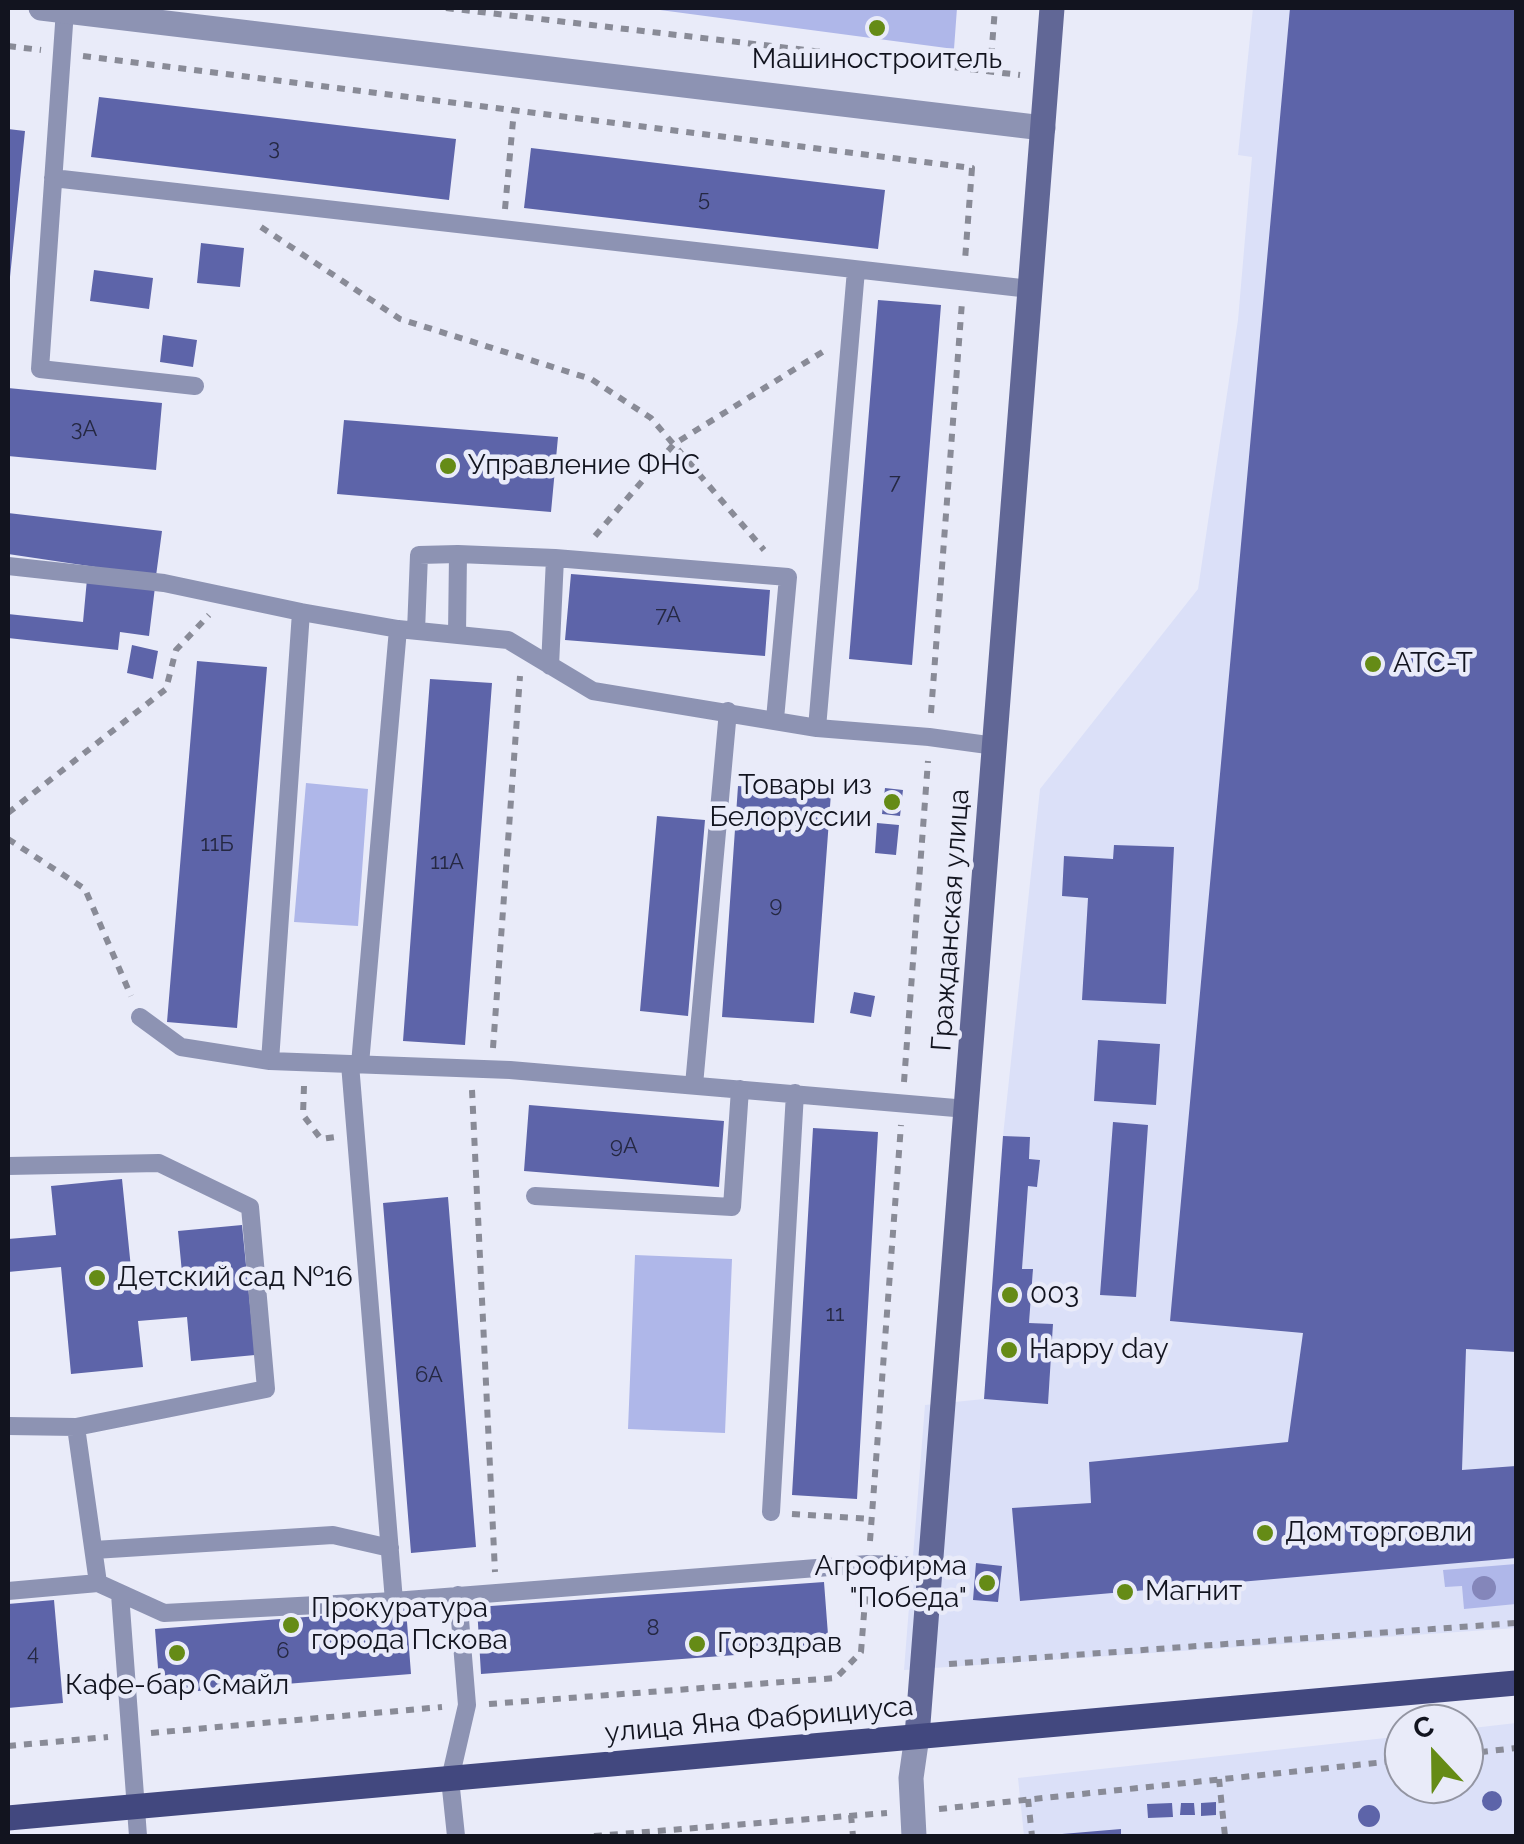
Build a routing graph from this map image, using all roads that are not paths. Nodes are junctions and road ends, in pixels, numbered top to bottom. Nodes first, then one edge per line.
1 (1052, 8) edge
2 (53, 9) edge
3 (1042, 128) junction
4 (53, 178) junction
5 (856, 270) junction
6 (1030, 289) junction
7 (195, 386) dead end
8 (458, 554) junction
9 (555, 558) junction
10 (8, 566) edge
11 (301, 612) junction
12 (407, 630) junction
13 (456, 635) junction
14 (550, 666) junction
15 (728, 712) junction
16 (775, 719) junction
17 (817, 728) junction
18 (995, 746) junction
19 (140, 1017) road end
20 (270, 1061) junction
21 (355, 1064) junction
22 (694, 1085) junction
23 (740, 1088) junction
24 (796, 1093) junction
25 (967, 1110) junction
26 (8, 1166) edge
27 (534, 1196) dead end
28 (8, 1426) edge
29 (76, 1426) junction
30 (771, 1512) road end
31 (390, 1548) junction
32 (94, 1550) junction
33 (932, 1566) junction
34 (98, 1582) junction
35 (8, 1591) edge
36 (120, 1594) junction
37 (458, 1596) junction
38 (394, 1601) junction
39 (1516, 1683) edge
40 (918, 1736) junction
41 (450, 1779) junction
42 (137, 1807) junction
43 (8, 1818) edge
44 (913, 1824) edge
45 (138, 1836) edge
46 (456, 1836) edge

1 - 3 street, Гражданская улица
2 - 3 street
2 - 4 lane
3 - 6 street, Гражданская улица
4 - 5 lane
4 - 7 lane
5 - 6 lane
5 - 17 lane
6 - 18 street, Гражданская улица
8 - 9 lane
8 - 12 lane
8 - 13 lane
9 - 14 lane
9 - 16 lane
10 - 11 lane
11 - 12 lane
11 - 20 lane
12 - 13 lane
12 - 21 lane
13 - 14 lane
14 - 15 lane
15 - 16 lane
15 - 22 lane
16 - 17 lane
17 - 18 lane
18 - 25 street, Гражданская улица
19 - 20 lane
20 - 21 lane
21 - 22 lane
21 - 31 lane
22 - 23 lane
23 - 24 lane
23 - 27 lane
24 - 25 lane
24 - 30 lane
25 - 33 street, Гражданская улица
26 - 29 lane
28 - 29 lane
29 - 32 lane
31 - 32 lane
31 - 38 lane
32 - 34 lane
33 - 37 lane
33 - 40 street, Гражданская улица
34 - 35 lane
34 - 36 lane
36 - 38 lane
36 - 42 lane
37 - 38 lane
37 - 41 lane
39 - 40 main road, улица Яна Фабрициуса
40 - 41 main road, улица Яна Фабрициуса
40 - 44 street, Гражданская улица
41 - 42 main road, улица Яна Фабрициуса
41 - 46 lane
42 - 43 main road, улица Яна Фабрициуса
42 - 45 lane

